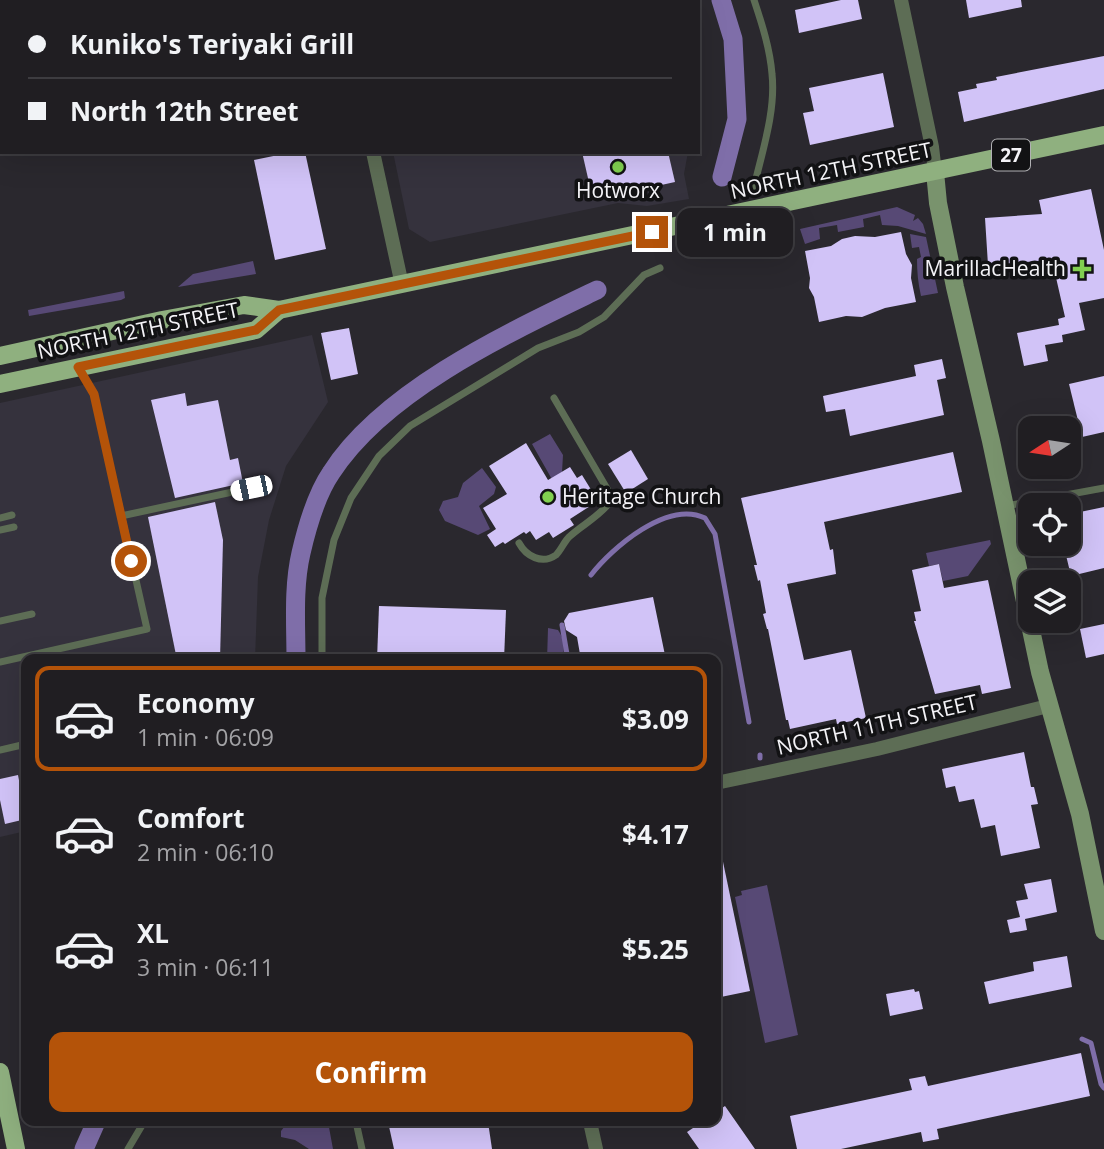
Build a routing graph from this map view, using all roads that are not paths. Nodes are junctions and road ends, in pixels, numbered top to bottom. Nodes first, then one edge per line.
1 (754, 0) edge
2 (901, 0) edge
3 (1104, 135) edge
4 (373, 154) edge
5 (935, 172) junction
6 (754, 187) dead end
7 (660, 268) dead end
8 (402, 285) junction
9 (279, 310) junction
10 (71, 340) junction
11 (0, 356) edge
12 (78, 367) junction
13 (0, 384) edge
14 (554, 398) dead end
15 (251, 488) dead end
16 (1104, 488) edge
17 (1005, 506) junction
18 (12, 515) dead end
19 (121, 516) junction
20 (0, 518) edge
21 (14, 527) dead end
22 (0, 530) edge
23 (519, 543) dead end
24 (33, 614) dead end
25 (0, 621) edge
26 (35, 654) edge
27 (322, 654) edge
28 (21, 657) edge
29 (0, 662) edge
30 (1048, 706) junction
31 (21, 745) edge
32 (0, 750) edge
33 (721, 782) edge
34 (1104, 931) edge
35 (0, 1072) edge
36 (142, 1126) edge
37 (357, 1126) edge
38 (591, 1126) edge
39 (16, 1149) edge
40 (128, 1149) edge
41 (362, 1149) edge
42 (596, 1149) edge

1 - 6 lane
2 - 5 street
3 - 5 main road, NORTH 12TH STREET / 27
4 - 8 street
5 - 8 main road, NORTH 12TH STREET / 27
5 - 17 street
7 - 27 lane
8 - 9 main road, NORTH 12TH STREET / 27
9 - 10 main road, NORTH 12TH STREET / 27
9 - 12 main road, NORTH 12TH STREET / 27
10 - 11 main road, NORTH 12TH STREET / 27
10 - 12 main road
12 - 13 main road, NORTH 12TH STREET / 27
12 - 19 lane
14 - 23 lane
15 - 19 lane
16 - 17 lane
17 - 30 street
18 - 20 lane
19 - 26 lane
21 - 22 lane
24 - 25 lane
28 - 29 lane
30 - 33 street, NORTH 11TH STREET
30 - 34 street
31 - 32 lane
35 - 39 main road
36 - 40 lane
37 - 41 lane
38 - 42 street

